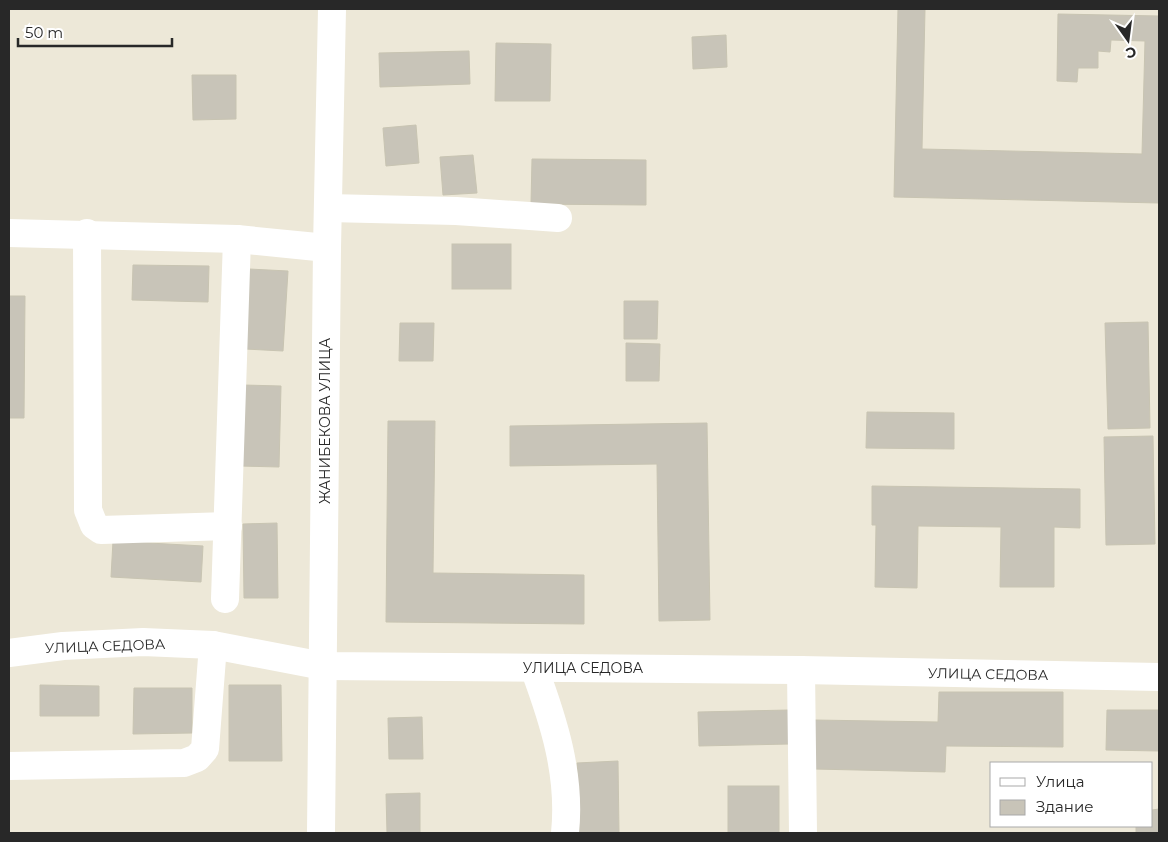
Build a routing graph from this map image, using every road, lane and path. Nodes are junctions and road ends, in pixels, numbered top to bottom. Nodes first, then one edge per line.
1 (332, 9) edge
2 (328, 208) junction
3 (558, 218) dead end
4 (9, 233) edge
5 (87, 233) junction
6 (237, 239) junction
7 (327, 248) junction
8 (228, 526) junction
9 (225, 599) dead end
10 (213, 645) junction
11 (9, 653) edge
12 (323, 666) junction
13 (534, 668) junction
14 (801, 670) junction
15 (1159, 677) edge
16 (9, 766) edge
17 (321, 833) edge
18 (565, 833) edge
19 (802, 833) edge

1 - 2 street, ЖАНИБЕКОВА УЛИЦА
2 - 3 street
2 - 7 street, ЖАНИБЕКОВА УЛИЦА
4 - 5 street
5 - 6 street
5 - 8 street
6 - 7 street
6 - 8 street
7 - 12 street, ЖАНИБЕКОВА УЛИЦА
8 - 9 street
10 - 11 street, УЛИЦА СЕДОВА
10 - 12 street, УЛИЦА СЕДОВА
10 - 16 street
12 - 13 street, УЛИЦА СЕДОВА
12 - 17 street, ЖАНИБЕКОВА УЛИЦА
13 - 14 street, УЛИЦА СЕДОВА
13 - 18 street
14 - 15 street, УЛИЦА СЕДОВА
14 - 19 street

